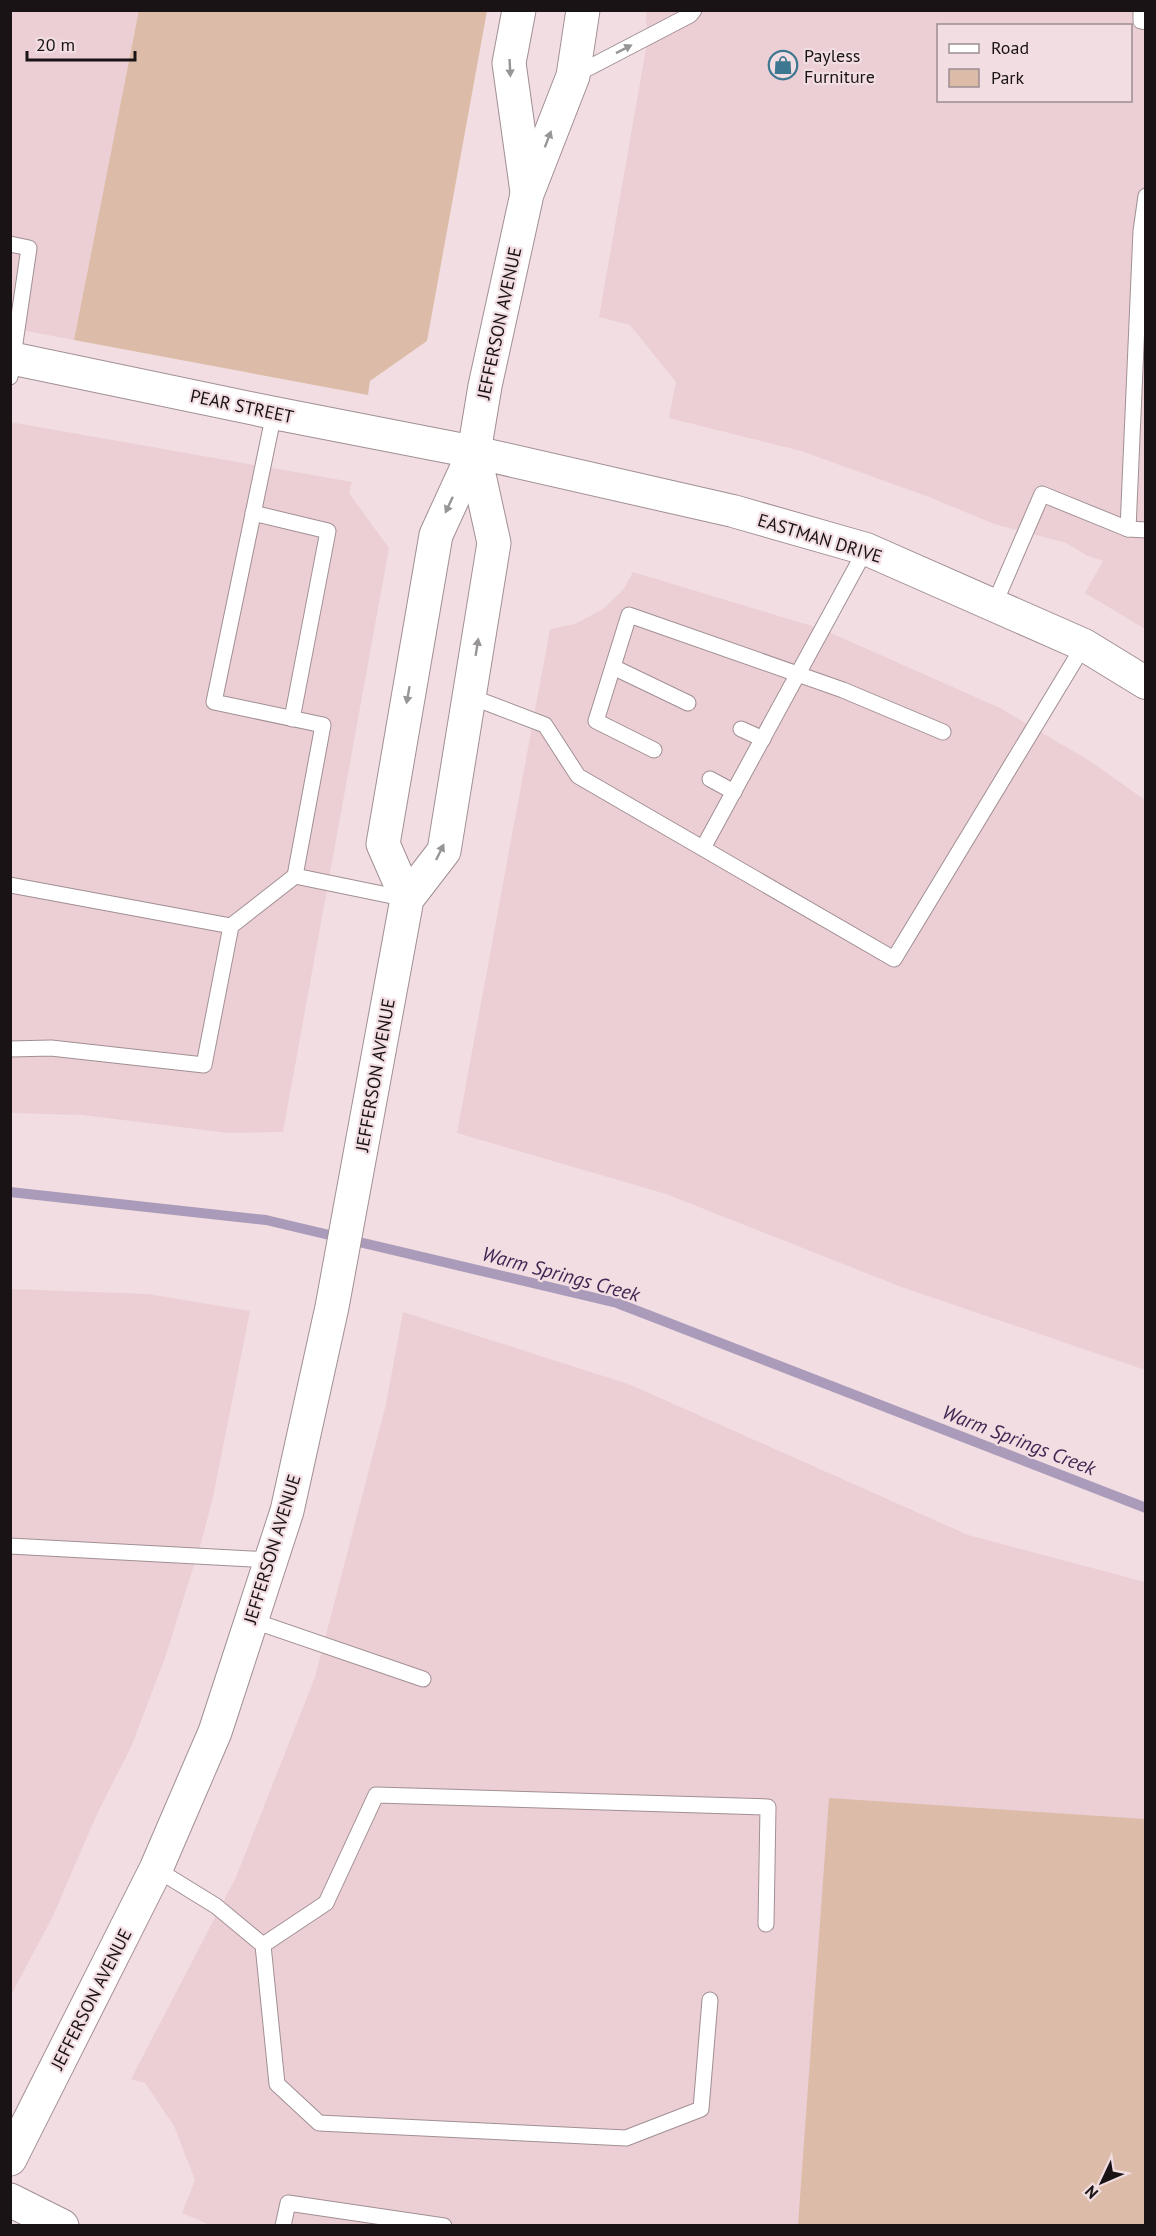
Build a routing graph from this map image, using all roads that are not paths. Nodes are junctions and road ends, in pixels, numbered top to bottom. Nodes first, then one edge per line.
1 (519, 10) edge
2 (583, 10) edge
3 (694, 10) edge
4 (1141, 10) edge
5 (1146, 22) edge
6 (573, 76) junction
7 (527, 194) junction
8 (1146, 196) edge
9 (10, 244) edge
10 (12, 364) edge
11 (274, 413) junction
12 (474, 452) junction
13 (252, 513) junction
14 (1128, 529) junction
15 (1146, 530) edge
16 (866, 549) junction
17 (994, 605) junction
18 (1084, 645) junction
19 (613, 667) junction
20 (798, 675) junction
21 (1146, 683) edge
22 (469, 696) junction
23 (688, 703) dead end
24 (292, 719) junction
25 (741, 729) dead end
26 (944, 732) dead end
27 (763, 739) junction
28 (654, 750) dead end
29 (710, 780) dead end
30 (734, 792) junction
31 (703, 848) junction
32 (295, 876) junction
33 (10, 885) edge
34 (407, 899) junction
35 (231, 926) junction
36 (10, 1049) edge
37 (10, 1546) edge
38 (271, 1560) junction
39 (251, 1620) junction
40 (423, 1679) dead end
41 (156, 1869) junction
42 (766, 1924) dead end
43 (263, 1945) junction
44 (710, 2000) dead end
45 (10, 2158) edge
46 (10, 2200) edge
47 (62, 2226) edge
48 (283, 2226) edge
49 (444, 2226) edge

1 -> 7 main road, JEFFERSON AVENUE
2 - 6 main road, JEFFERSON AVENUE
6 -> 3 lane
4 - 5 lane
7 -> 6 main road, JEFFERSON AVENUE
7 - 12 main road, JEFFERSON AVENUE
8 - 14 lane
9 - 10 lane
10 - 11 street, PEAR STREET
11 - 12 street, PEAR STREET
11 - 13 lane
12 - 16 street, EASTMAN DRIVE
22 -> 12 main road, JEFFERSON AVENUE
12 -> 34 main road, JEFFERSON AVENUE
13 - 24 lane
13 - 24 lane
14 - 15 lane
14 - 17 lane
16 - 17 street, EASTMAN DRIVE
16 - 20 lane
17 - 18 street, EASTMAN DRIVE
18 - 21 street, EASTMAN DRIVE
18 - 31 lane
19 - 20 lane
19 - 23 lane
19 - 28 lane
20 - 26 lane
20 - 27 lane
22 - 31 lane
34 -> 22 main road, JEFFERSON AVENUE
24 - 32 lane
25 - 27 lane
27 - 30 lane
29 - 30 lane
30 - 31 lane
32 - 34 lane
32 - 35 lane
33 - 35 lane
34 - 38 main road, JEFFERSON AVENUE
35 - 36 lane
37 - 38 lane
38 - 39 main road, JEFFERSON AVENUE
39 - 40 lane
39 - 41 main road, JEFFERSON AVENUE
41 - 43 lane
41 - 45 main road, JEFFERSON AVENUE
42 - 43 lane
43 - 44 lane
46 - 47 main road
48 - 49 lane

